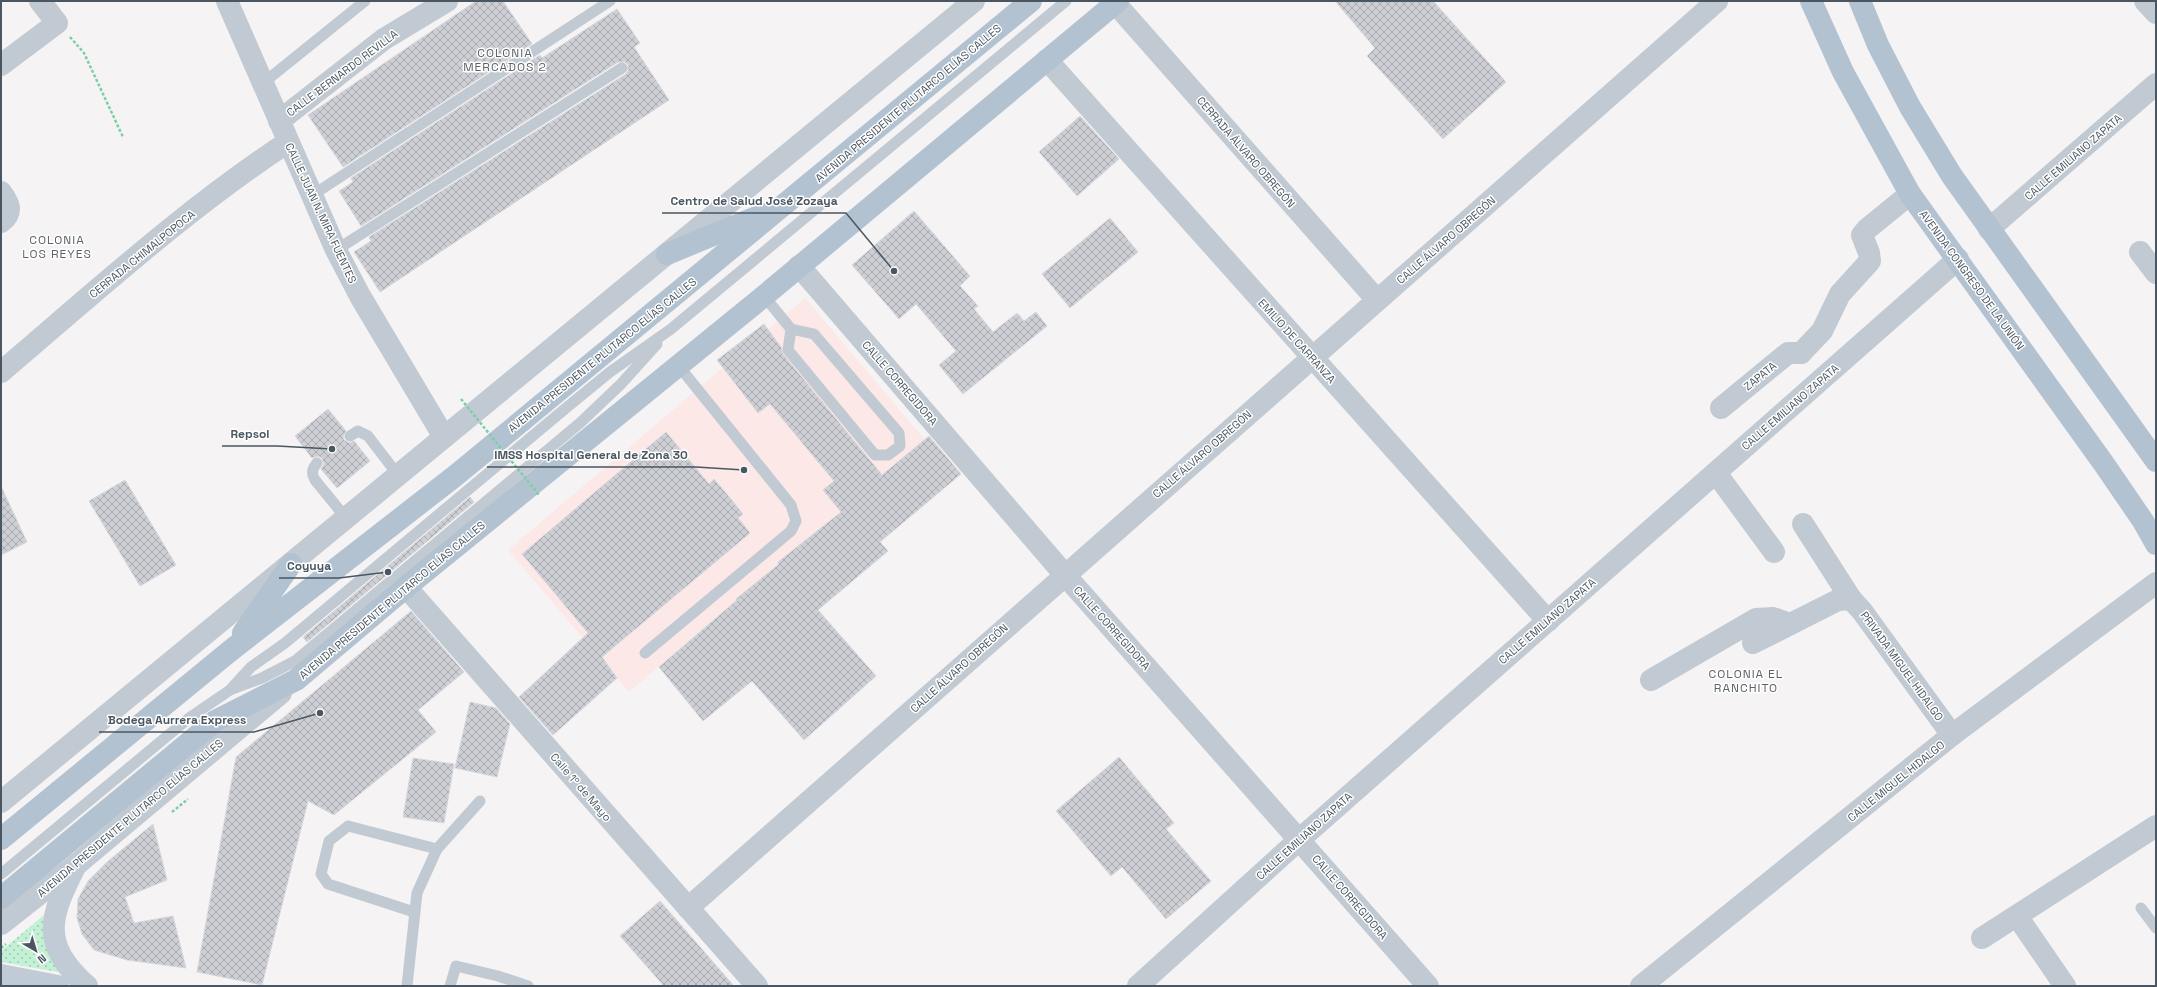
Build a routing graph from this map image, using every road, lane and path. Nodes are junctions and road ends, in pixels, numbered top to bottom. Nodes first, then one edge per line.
1 (40, 1) edge
2 (227, 1) edge
3 (365, 1) edge
4 (447, 1) edge
5 (610, 1) edge
6 (974, 1) edge
7 (1031, 1) edge
8 (1066, 1) edge
9 (1717, 1) edge
10 (1812, 1) edge
11 (1860, 1) edge
12 (2145, 1) edge
13 (1116, 2) edge
14 (2156, 13) edge
15 (57, 23) junction
16 (4, 56) edge
17 (1047, 60) junction
18 (622, 68) dead end
19 (262, 84) junction
20 (2156, 84) edge
21 (279, 121) junction
22 (123, 137) dead end
23 (288, 142) junction
24 (1, 192) edge
25 (1910, 194) junction
26 (311, 196) junction
27 (785, 205) junction
28 (1, 222) edge
29 (1989, 229) junction
30 (336, 250) junction
31 (2140, 252) dead end
32 (667, 254) junction
33 (1958, 259) junction
34 (799, 266) junction
35 (2156, 273) edge
36 (764, 296) junction
37 (1377, 300) junction
38 (671, 329) junction
39 (791, 329) junction
40 (1801, 353) junction
41 (1311, 358) junction
42 (678, 365) junction
43 (1, 372) edge
44 (1821, 380) junction
45 (461, 399) dead end
46 (1721, 408) dead end
47 (350, 436) dead end
48 (444, 437) junction
49 (2156, 461) edge
50 (316, 463) dead end
51 (1716, 472) junction
52 (398, 475) junction
53 (539, 495) dead end
54 (346, 518) junction
55 (1803, 524) dead end
56 (2156, 544) edge
57 (1774, 552) dead end
58 (291, 564) junction
59 (1065, 575) junction
60 (2156, 583) edge
61 (406, 587) junction
62 (1851, 599) junction
63 (1548, 621) junction
64 (1790, 624) junction
65 (1753, 643) dead end
66 (230, 651) junction
67 (645, 653) dead end
68 (296, 680) junction
69 (1651, 680) dead end
70 (230, 690) junction
71 (1952, 735) junction
72 (480, 801) dead end
73 (1, 802) edge
74 (2156, 826) edge
75 (1, 839) edge
76 (1300, 839) junction
77 (437, 849) junction
78 (76, 865) junction
79 (1, 874) edge
80 (1, 898) edge
81 (688, 908) junction
82 (2141, 908) dead end
83 (414, 912) junction
84 (2017, 916) junction
85 (1, 924) edge
86 (2156, 928) edge
87 (1982, 938) dead end
88 (7, 978) edge
89 (58, 986) edge
90 (86, 986) edge
91 (406, 986) edge
92 (450, 986) edge
93 (528, 986) edge
94 (758, 986) edge
95 (1138, 986) edge
96 (1428, 986) edge
97 (1642, 986) edge
98 (2065, 986) edge

1 - 15 street
2 - 19 street, CALLE JUAN N. MIRA FUENTES
3 - 19 lane
4 - 21 street, CALLE BERNARDO REVILLA
5 - 26 lane
6 - 32 street
7 - 27 main road, AVENIDA PRESIDENTE PLUTARCO ELÍAS CALLES
8 - 38 lane
9 - 37 street, CALLE ÁLVARO OBREGÓN
10 - 25 main road, AVENIDA CONGRESO DE LA UNIÓN
11 - 29 main road
12 - 14 street
13 - 17 main road, AVENIDA PRESIDENTE PLUTARCO ELÍAS CALLES
13 - 37 street, CERRADA ÁLVARO OBREGÓN
15 - 16 street
15 - 22 path
17 - 34 main road, AVENIDA PRESIDENTE PLUTARCO ELÍAS CALLES
17 - 41 street, EMILIO DE CARRANZA
18 - 30 lane
19 - 21 street, CALLE JUAN N. MIRA FUENTES
20 - 29 street, CALLE EMILIANO ZAPATA
21 - 23 street, CALLE JUAN N. MIRA FUENTES
23 - 26 street, CALLE JUAN N. MIRA FUENTES
23 - 43 street, CERRADA CHIMALPOPOCA
24 - 28 street
25 - 33 main road, AVENIDA CONGRESO DE LA UNIÓN
25 - 40 street
26 - 30 street, CALLE JUAN N. MIRA FUENTES
27 - 32 main road
27 - 66 main road, AVENIDA PRESIDENTE PLUTARCO ELÍAS CALLES
29 - 49 main road
30 - 48 street, CALLE JUAN N. MIRA FUENTES
31 - 35 street
32 - 48 street
33 - 44 street, CALLE EMILIANO ZAPATA
33 - 56 main road, AVENIDA CONGRESO DE LA UNIÓN
34 - 36 main road, AVENIDA PRESIDENTE PLUTARCO ELÍAS CALLES
34 - 59 street, CALLE CORREGIDORA
36 - 39 lane
36 - 42 main road, AVENIDA PRESIDENTE PLUTARCO ELÍAS CALLES
37 - 41 street, CALLE ÁLVARO OBREGÓN
38 - 70 lane
38 - 70 lane
39 - 39 lane
40 - 44 street
40 - 46 street, ZAPATA
41 - 59 street, CALLE ÁLVARO OBREGÓN
41 - 63 street, EMILIO DE CARRANZA
42 - 61 main road, AVENIDA PRESIDENTE PLUTARCO ELÍAS CALLES
42 - 67 lane
44 - 51 street, CALLE EMILIANO ZAPATA
45 - 53 path, bridge
47 - 52 lane
48 - 52 street
50 - 54 lane
51 - 57 street
51 - 63 street, CALLE EMILIANO ZAPATA
52 - 54 street
54 - 58 street
55 - 62 street, PRIVADA MIGUEL HIDALGO
58 - 66 main road
58 - 73 street
59 - 76 street, CALLE CORREGIDORA
59 - 81 street, CALLE ÁLVARO OBREGÓN
60 - 71 street, CALLE MIGUEL HIDALGO
61 - 68 main road, AVENIDA PRESIDENTE PLUTARCO ELÍAS CALLES
61 - 81 street, Calle 1º de Mayo
62 - 64 street
62 - 71 street, PRIVADA MIGUEL HIDALGO
63 - 76 street, CALLE EMILIANO ZAPATA
64 - 65 street
64 - 69 street
66 - 75 main road, AVENIDA PRESIDENTE PLUTARCO ELÍAS CALLES
68 - 78 street, AVENIDA PRESIDENTE PLUTARCO ELÍAS CALLES
68 - 80 main road, AVENIDA PRESIDENTE PLUTARCO ELÍAS CALLES
70 - 79 lane
71 - 97 street, CALLE MIGUEL HIDALGO
72 - 77 lane
74 - 84 street
76 - 95 street, CALLE EMILIANO ZAPATA
76 - 96 street, CALLE CORREGIDORA
77 - 83 lane
77 - 83 lane
78 - 85 street, AVENIDA PRESIDENTE PLUTARCO ELÍAS CALLES
78 - 90 main road
81 - 94 street, Calle 1º de Mayo
82 - 86 lane
83 - 91 lane
84 - 87 street
84 - 98 street
88 - 89 main road
92 - 93 lane

